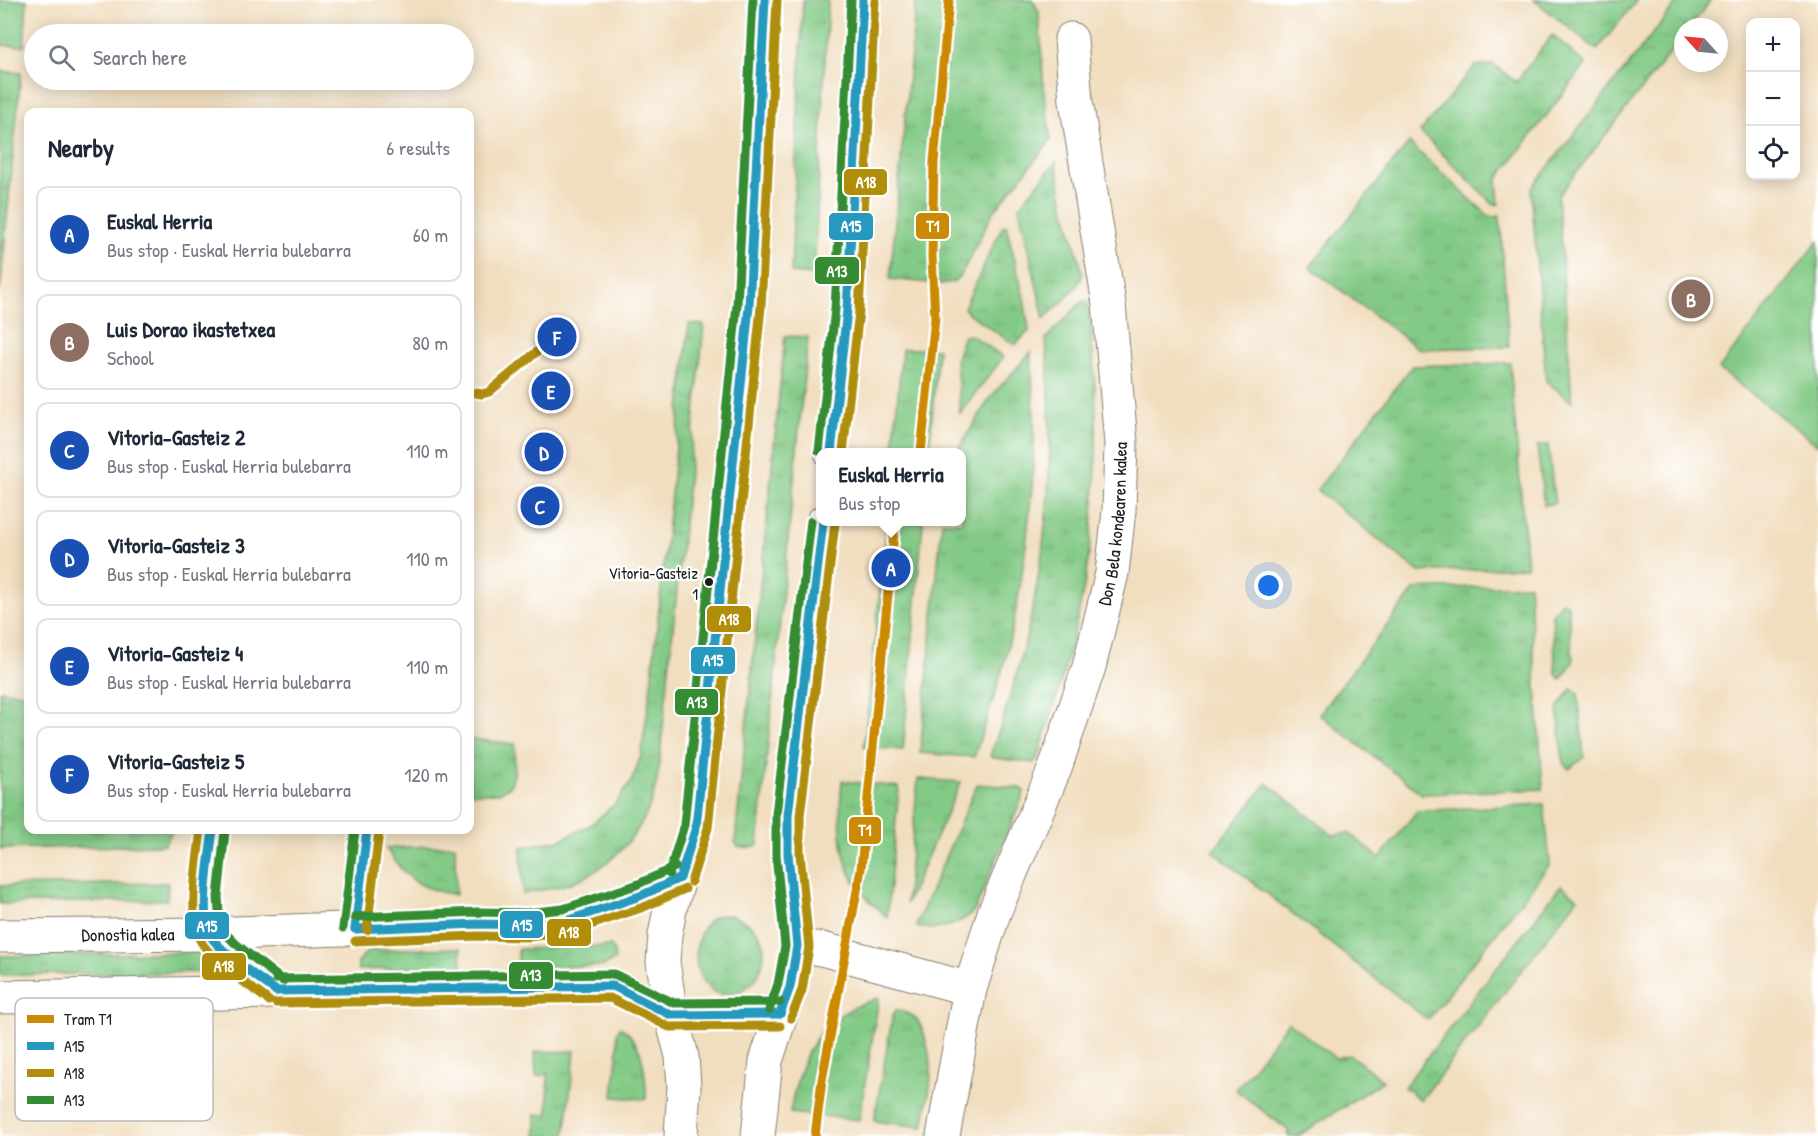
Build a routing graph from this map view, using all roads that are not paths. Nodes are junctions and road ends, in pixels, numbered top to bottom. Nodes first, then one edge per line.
1 (765, 0) edge
2 (863, 0) edge
3 (1071, 39) dead end
4 (832, 448) edge
5 (823, 526) edge
6 (680, 878) junction
7 (0, 936) edge
8 (797, 946) junction
9 (970, 989) junction
10 (0, 997) edge
11 (780, 1014) junction
12 (670, 1015) junction
13 (681, 1136) edge
14 (758, 1136) edge
15 (943, 1136) edge

1 - 6 street
2 - 4 street
3 - 9 street, Don Bela kondearen kalea
5 - 8 street
6 - 7 street, Donostia kalea
6 - 12 street
8 - 9 street
8 - 11 street
9 - 15 street, Don Bela kondearen kalea
10 - 12 street
11 - 12 street
11 - 14 street
12 - 13 street

